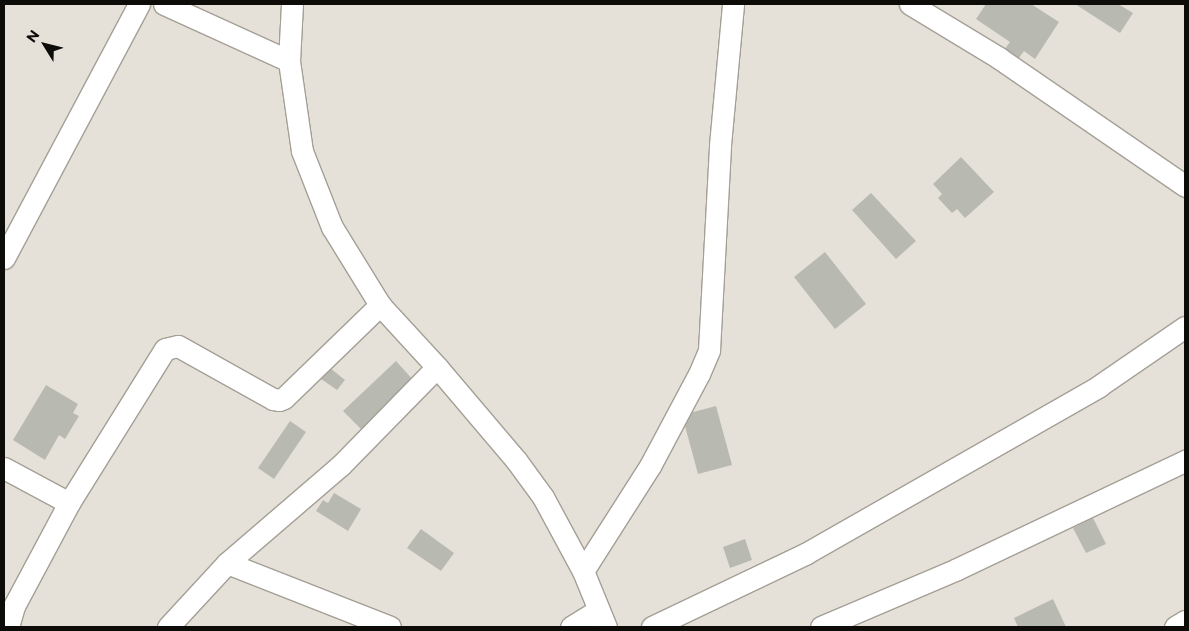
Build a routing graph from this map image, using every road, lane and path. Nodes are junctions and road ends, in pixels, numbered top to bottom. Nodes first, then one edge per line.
1 (139, 4) edge
2 (164, 4) edge
3 (292, 4) edge
4 (732, 4) edge
5 (910, 4) edge
6 (290, 62) junction
7 (1185, 186) edge
8 (4, 258) edge
9 (380, 305) junction
10 (1185, 327) edge
11 (437, 367) junction
12 (1185, 462) edge
13 (4, 468) edge
14 (69, 504) junction
15 (227, 562) junction
16 (583, 571) junction
17 (9, 606) edge
18 (602, 618) edge
19 (1185, 621) edge
20 (8, 627) edge
21 (168, 627) edge
22 (390, 627) edge
23 (571, 627) edge
24 (652, 627) edge
25 (821, 627) edge
26 (1175, 627) edge

1 - 8 street
2 - 6 street
3 - 6 street
4 - 16 street
5 - 7 street
6 - 9 street
9 - 11 street
9 - 14 street
10 - 24 street
11 - 15 street
11 - 16 street
12 - 25 street
13 - 14 street
14 - 17 street
15 - 21 street
15 - 22 street
16 - 18 street
17 - 20 street
18 - 23 street
19 - 26 street

